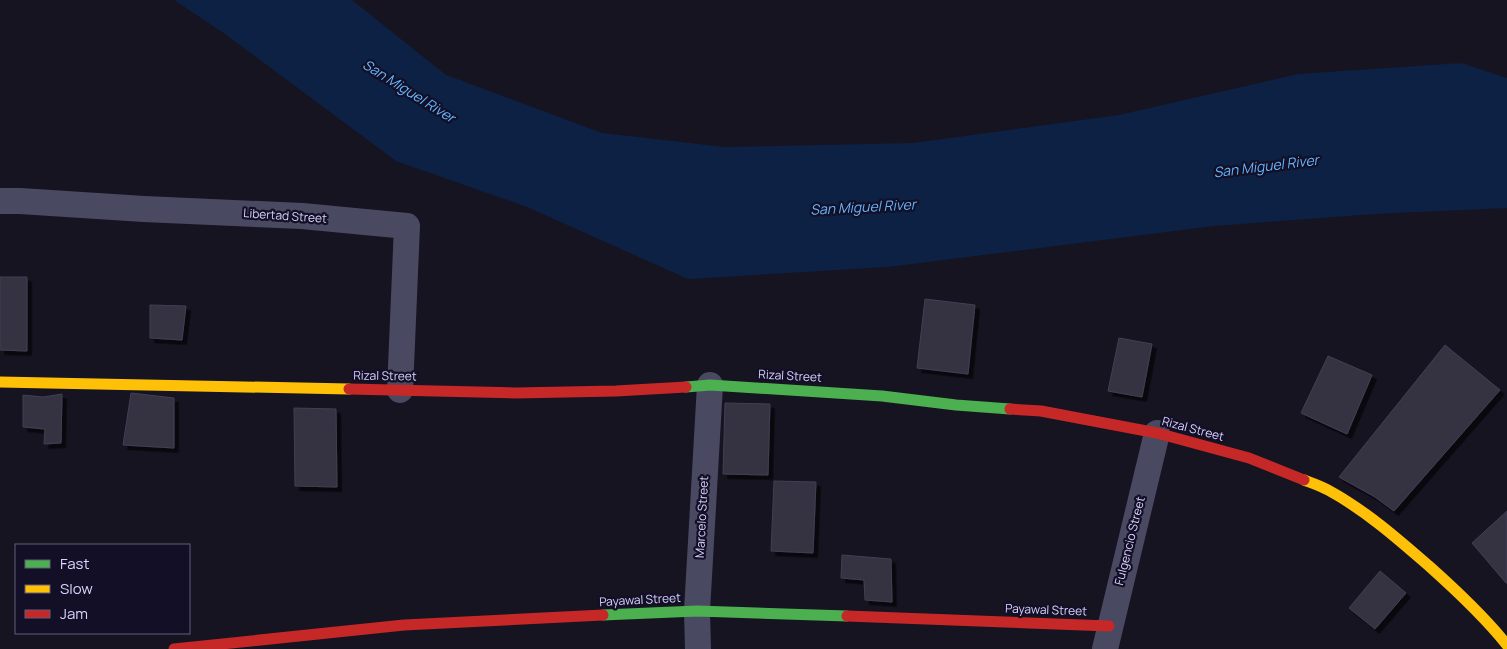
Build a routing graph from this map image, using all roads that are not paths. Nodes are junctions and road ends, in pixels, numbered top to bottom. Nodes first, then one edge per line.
1 (0, 202) edge
2 (0, 382) edge
3 (710, 385) junction
4 (400, 390) junction
5 (1157, 433) junction
6 (697, 612) junction
7 (1107, 637) edge
8 (1507, 645) edge
9 (174, 649) edge
10 (698, 649) edge

1 - 4 street, Libertad Street
2 - 4 main road, Rizal Street
3 - 4 main road, Rizal Street
3 - 5 main road, Rizal Street
3 - 6 street, Marcelo Street
5 - 7 street, Fulgencio Street
5 - 8 main road, Rizal Street
6 - 7 main road, Payawal Street
6 - 9 main road, Payawal Street
6 - 10 street, Marcelo Street

